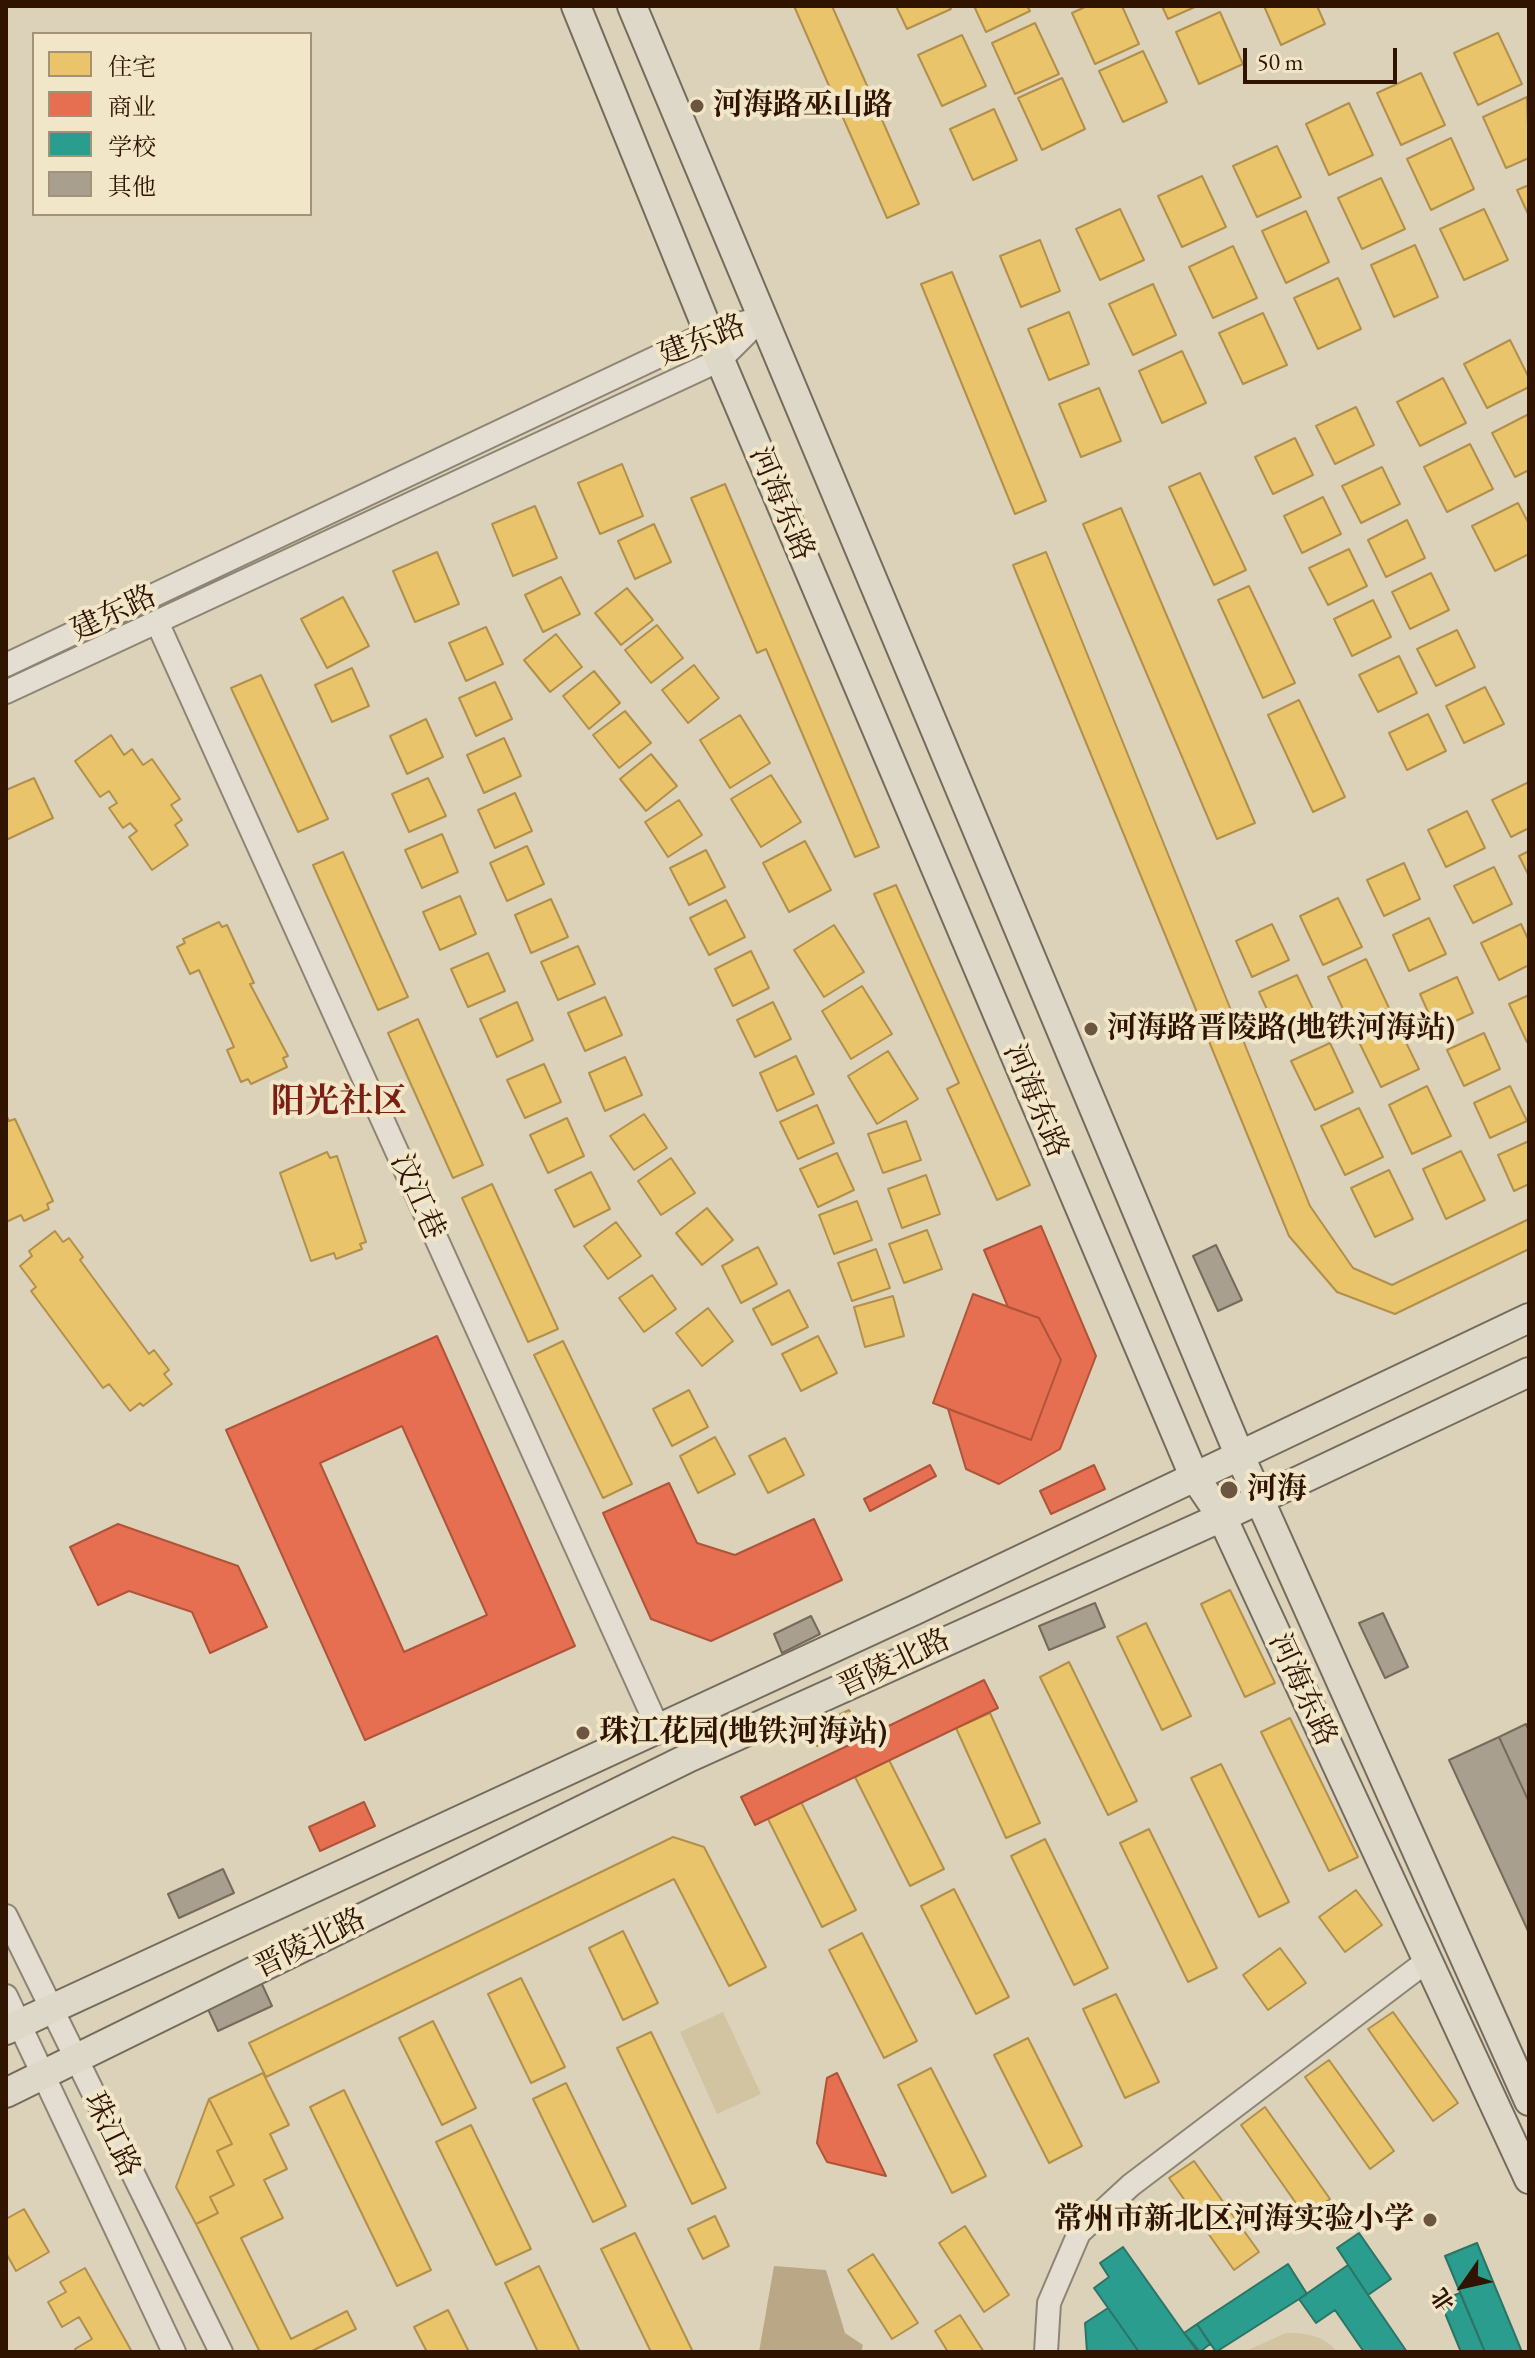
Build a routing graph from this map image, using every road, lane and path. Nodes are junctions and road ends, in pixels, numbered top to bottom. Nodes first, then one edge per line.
1 (576, 6) edge
2 (632, 6) edge
3 (762, 318) junction
4 (708, 333) junction
5 (720, 360) junction
6 (157, 622) junction
7 (6, 665) edge
8 (6, 692) edge
9 (1529, 1318) edge
10 (1529, 1372) edge
11 (1239, 1454) junction
12 (1194, 1476) junction
13 (1259, 1499) junction
14 (1222, 1517) junction
15 (658, 1728) junction
16 (6, 1916) edge
17 (1427, 1961) junction
18 (6, 1996) edge
19 (51, 2009) junction
20 (13, 2027) edge
21 (74, 2060) junction
22 (44, 2076) junction
23 (6, 2093) edge
24 (1529, 2101) edge
25 (1529, 2179) edge
26 (174, 2352) edge
27 (221, 2352) edge
28 (1046, 2352) edge

1 - 4 main road, 河海东路
2 - 3 main road, 河海东路
3 - 4 street, 建东路
3 - 5 street, 建东路
3 - 11 main road, 河海东路
4 - 5 main road, 河海东路
4 - 7 street, 建东路
5 - 6 street, 建东路
5 - 12 main road, 河海东路
6 - 8 street, 建东路
6 - 15 street, 汶江巷
9 - 11 main road, 晋陵北路
10 - 13 main road, 晋陵北路
11 - 12 main road, 晋陵北路
11 - 13 main road, 河海东路
12 - 14 main road, 河海东路
12 - 15 main road, 晋陵北路
13 - 14 main road, 晋陵北路
13 - 24 main road, 河海东路
14 - 17 main road, 河海东路
14 - 21 main road, 晋陵北路
15 - 19 main road, 晋陵北路
16 - 19 street, 珠江路
17 - 25 main road, 河海东路
17 - 28 street
18 - 20 street, 珠江路
19 - 20 main road, 晋陵北路
19 - 21 street, 珠江路
20 - 22 street, 珠江路
21 - 22 main road, 晋陵北路
21 - 27 street, 珠江路
22 - 23 main road, 晋陵北路
22 - 26 street, 珠江路

